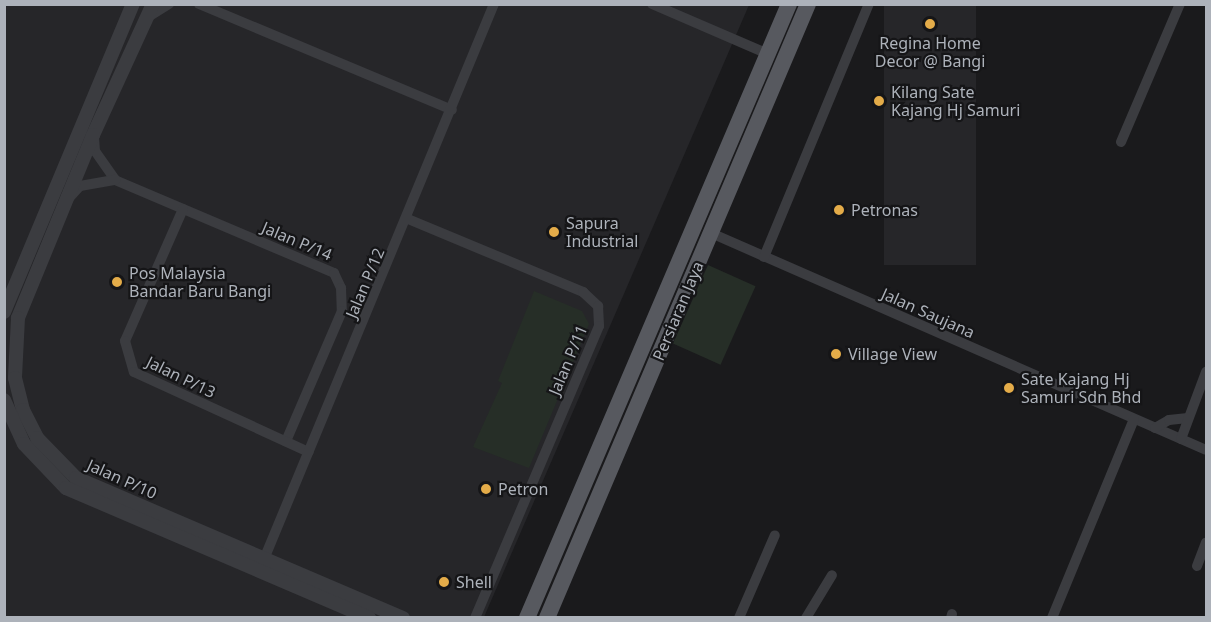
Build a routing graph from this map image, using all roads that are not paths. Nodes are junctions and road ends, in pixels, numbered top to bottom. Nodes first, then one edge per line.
1 (133, 4) edge
2 (169, 4) edge
3 (199, 4) edge
4 (494, 4) edge
5 (652, 4) edge
6 (789, 4) edge
7 (808, 4) edge
8 (869, 4) edge
9 (1180, 4) edge
10 (150, 11) edge
11 (768, 54) junction
12 (452, 110) junction
13 (93, 135) junction
14 (1121, 142) dead end
15 (115, 180) junction
16 (67, 200) junction
17 (183, 209) junction
18 (408, 219) junction
19 (711, 233) junction
20 (764, 256) junction
21 (4, 312) edge
22 (1206, 372) edge
23 (4, 400) edge
24 (1188, 418) junction
25 (1134, 419) junction
26 (1155, 428) junction
27 (1181, 439) junction
28 (286, 441) junction
29 (1206, 450) edge
30 (309, 452) junction
31 (775, 535) dead end
32 (1206, 543) edge
33 (262, 564) junction
34 (1197, 566) dead end
35 (832, 574) dead end
36 (528, 617) edge
37 (369, 618) edge
38 (403, 618) edge
39 (475, 618) edge
40 (546, 618) edge
41 (739, 618) edge
42 (806, 618) edge
43 (1053, 618) edge

1 - 21 street
2 - 10 street
3 - 12 street
4 - 12 street, Jalan P/12
5 - 11 street
6 - 11 main road, Persiaran Jaya
7 - 19 main road, Persiaran Jaya
8 - 20 street
9 - 14 street
10 - 13 street, Jalan P/10
11 - 36 main road, Persiaran Jaya
12 - 18 street, Jalan P/12
13 - 15 street
13 - 16 street, Jalan P/10
15 - 16 street
15 - 17 street, Jalan P/14
16 - 33 street, Jalan P/10
17 - 28 street, Jalan P/13
17 - 28 street, Jalan P/14
18 - 30 street, Jalan P/12
18 - 39 street, Jalan P/11
19 - 20 street, Jalan Saujana
19 - 40 main road, Persiaran Jaya
20 - 25 street, Jalan Saujana
22 - 24 street
23 - 33 street, Jalan P/10
24 - 26 street
24 - 27 street
25 - 26 street, Jalan Saujana
25 - 43 street
26 - 27 street, Jalan Saujana
27 - 29 street, Jalan Saujana
28 - 30 street, Jalan P/13
30 - 33 street, Jalan P/12
31 - 41 street
32 - 34 street
33 - 37 street, Jalan P/10
33 - 38 street, Jalan P/10
35 - 42 street

